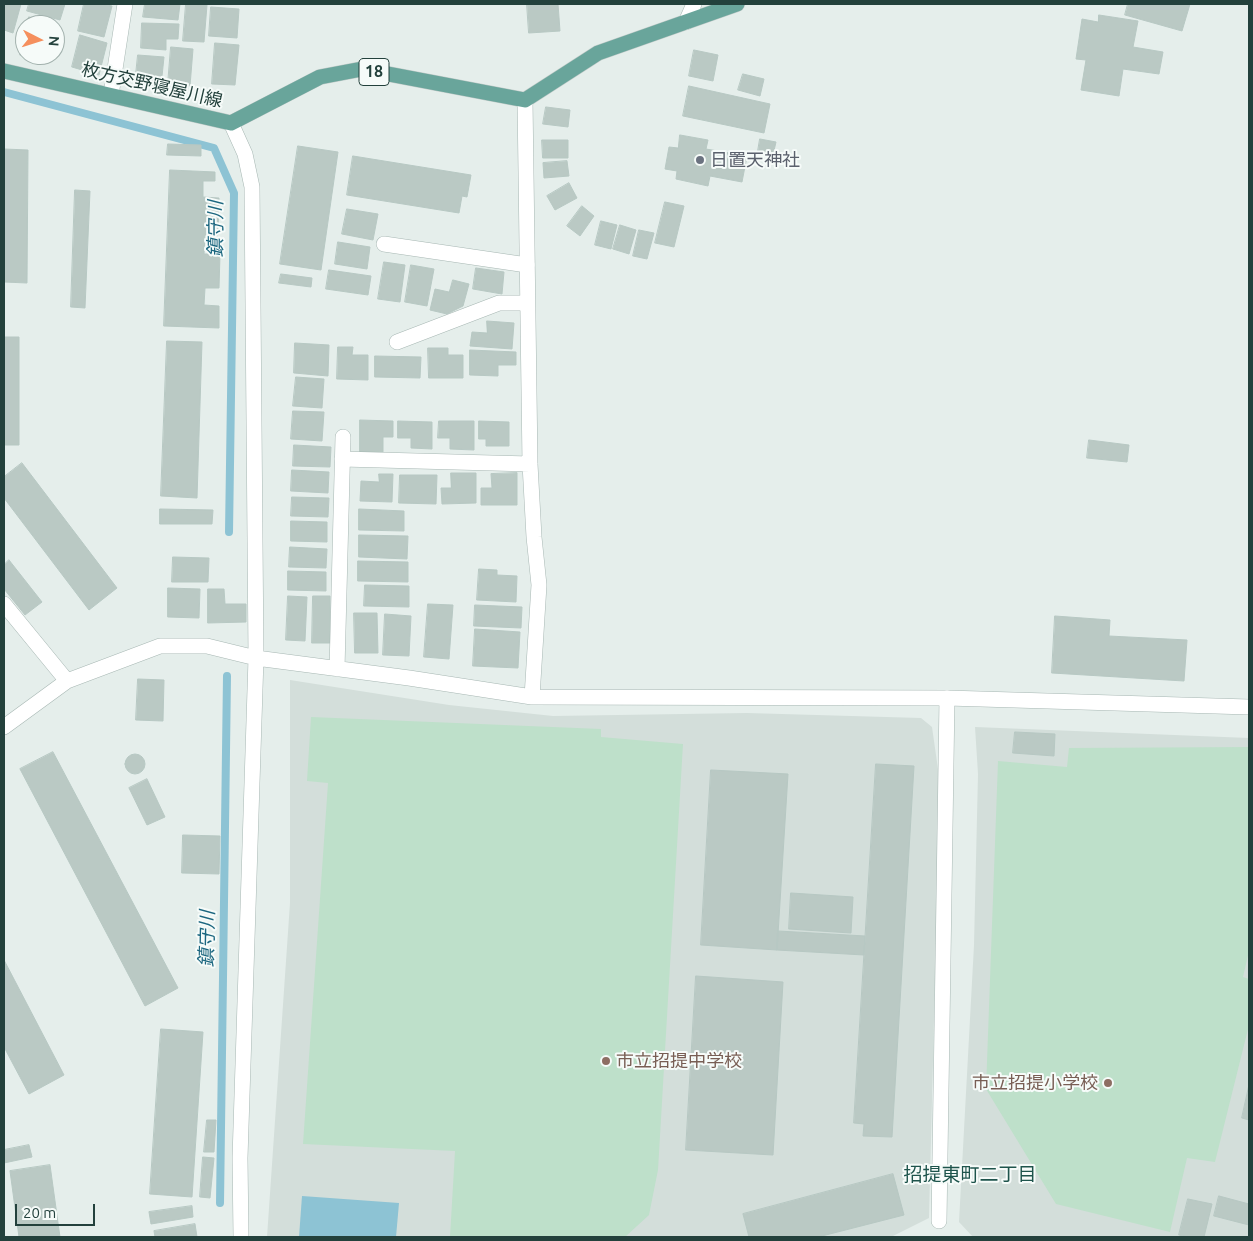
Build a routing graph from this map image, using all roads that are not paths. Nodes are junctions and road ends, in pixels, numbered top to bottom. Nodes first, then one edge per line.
1 (126, 4) edge
2 (694, 4) edge
3 (737, 4) edge
4 (686, 22) junction
5 (4, 71) edge
6 (111, 95) junction
7 (525, 100) junction
8 (231, 122) junction
9 (384, 244) dead end
10 (527, 266) junction
11 (527, 303) junction
12 (397, 342) dead end
13 (343, 437) dead end
14 (342, 459) junction
15 (530, 464) junction
16 (4, 604) edge
17 (256, 658) junction
18 (338, 669) junction
19 (67, 681) junction
20 (532, 697) junction
21 (947, 698) junction
22 (1249, 707) edge
23 (4, 727) edge
24 (939, 1221) dead end
25 (241, 1237) edge

1 - 6 street
2 - 4 street
3 - 4 main road
4 - 7 main road
5 - 6 main road, 枚方交野寝屋川線
6 - 8 main road, 枚方交野寝屋川線
7 - 8 main road, 枚方交野寝屋川線 / 18
7 - 10 street
8 - 17 street
9 - 10 street
10 - 11 street
11 - 12 street
11 - 15 street
13 - 14 street
14 - 15 street
14 - 18 street
15 - 20 street
16 - 19 street
17 - 18 street
17 - 19 street
17 - 25 street
18 - 20 street
19 - 23 street
20 - 21 street
21 - 22 street
21 - 24 street

